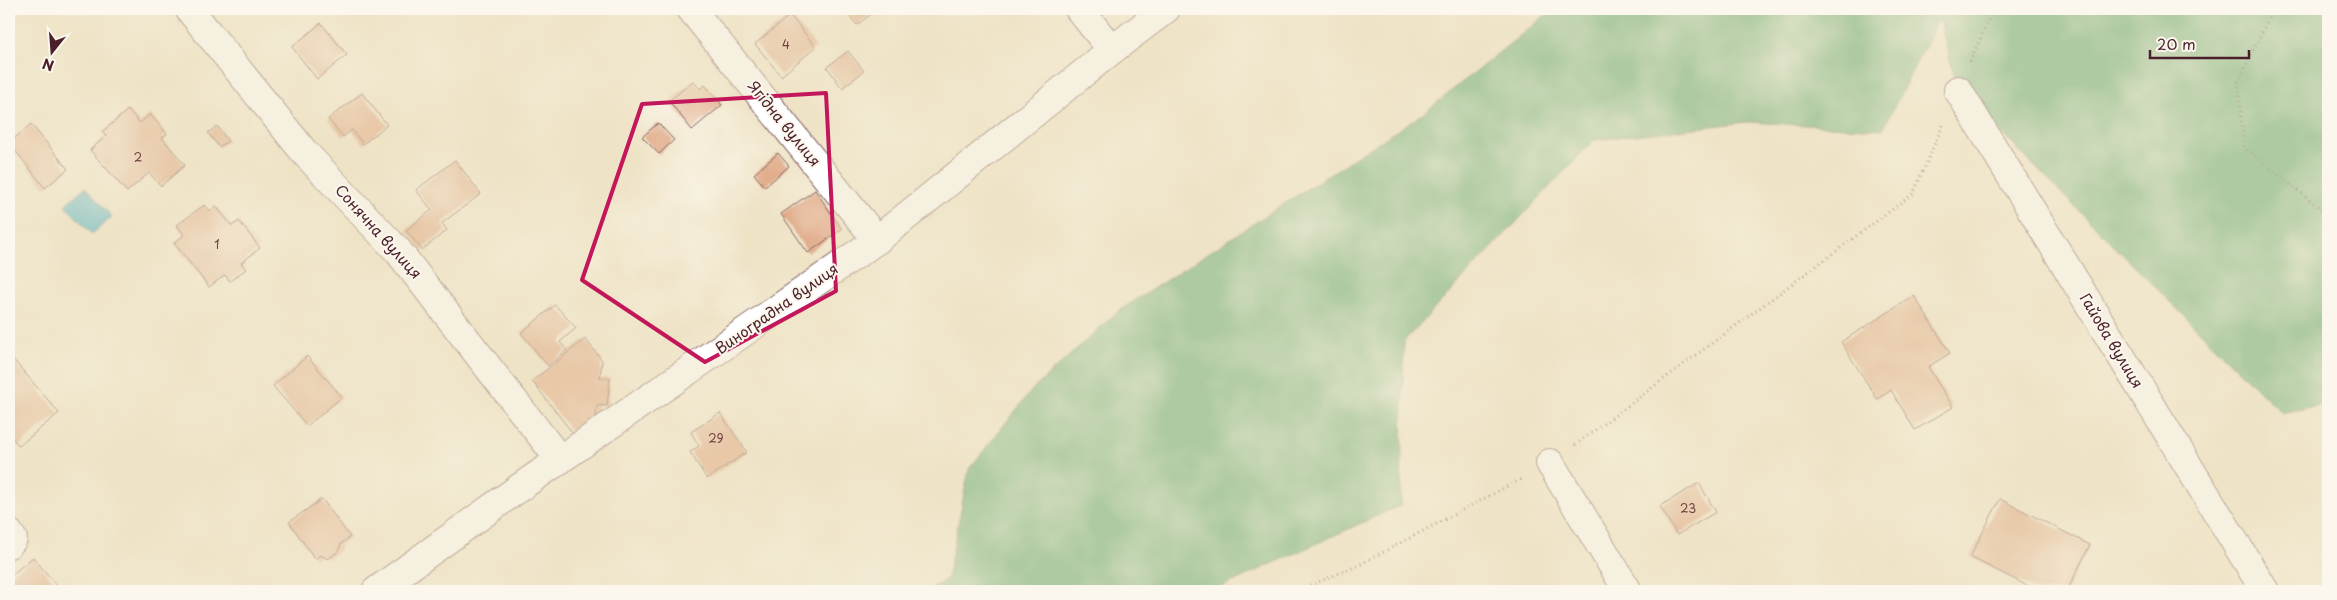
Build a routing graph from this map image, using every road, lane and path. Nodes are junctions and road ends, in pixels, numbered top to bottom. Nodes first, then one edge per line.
1 (189, 9) edge
2 (691, 9) edge
3 (1079, 9) edge
4 (1166, 9) edge
5 (1993, 9) edge
6 (2272, 9) edge
7 (1112, 50) junction
8 (1958, 90) junction
9 (2328, 215) edge
10 (877, 240) junction
11 (560, 460) junction
12 (1550, 463) junction
13 (9, 533) edge
14 (9, 544) edge
15 (376, 591) edge
16 (1296, 591) edge
17 (1628, 591) edge
18 (2264, 591) edge

1 - 11 street, Сонячна вулиця
2 - 10 street, Ягідна вулиця
3 - 7 street
4 - 7 street, Виноградна вулиця
5 - 8 path
6 - 9 path
7 - 10 street, Виноградна вулиця
8 - 12 path
8 - 18 street, Гайова вулиця
10 - 11 street, Виноградна вулиця
11 - 15 street, Виноградна вулиця
12 - 16 path
12 - 17 street
13 - 14 street

